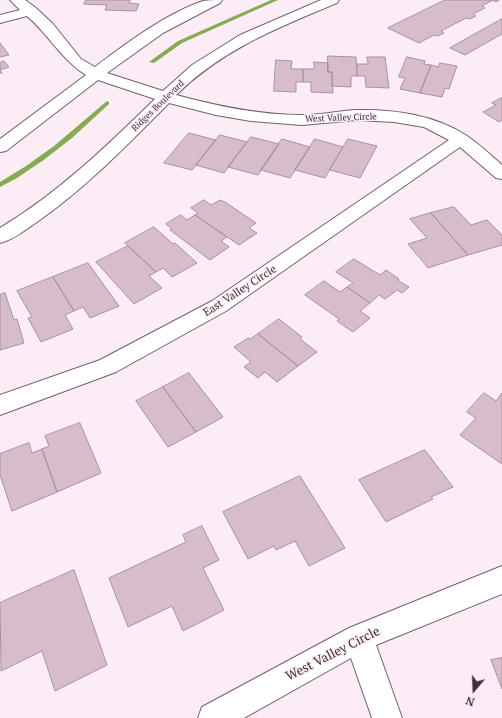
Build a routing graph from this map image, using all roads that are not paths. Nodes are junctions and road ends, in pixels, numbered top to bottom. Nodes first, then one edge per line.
1 (17, 0) edge
2 (212, 0) edge
3 (332, 0) edge
4 (31, 11) junction
5 (0, 19) edge
6 (95, 74) junction
7 (166, 97) junction
8 (460, 139) junction
9 (0, 147) edge
10 (502, 174) edge
11 (0, 237) edge
12 (0, 405) edge
13 (502, 580) edge
14 (359, 638) junction
15 (213, 718) edge
16 (386, 718) edge

1 - 4 street, West Valley Circle
2 - 6 street
3 - 7 street, Ridges Boulevard
4 - 5 street
4 - 6 street, West Valley Circle
6 - 7 street, West Valley Circle
6 - 9 street
7 - 8 street, West Valley Circle
7 - 11 street, Ridges Boulevard
8 - 10 street, West Valley Circle
8 - 12 street, East Valley Circle
13 - 14 street, West Valley Circle
14 - 15 street, West Valley Circle
14 - 16 street

